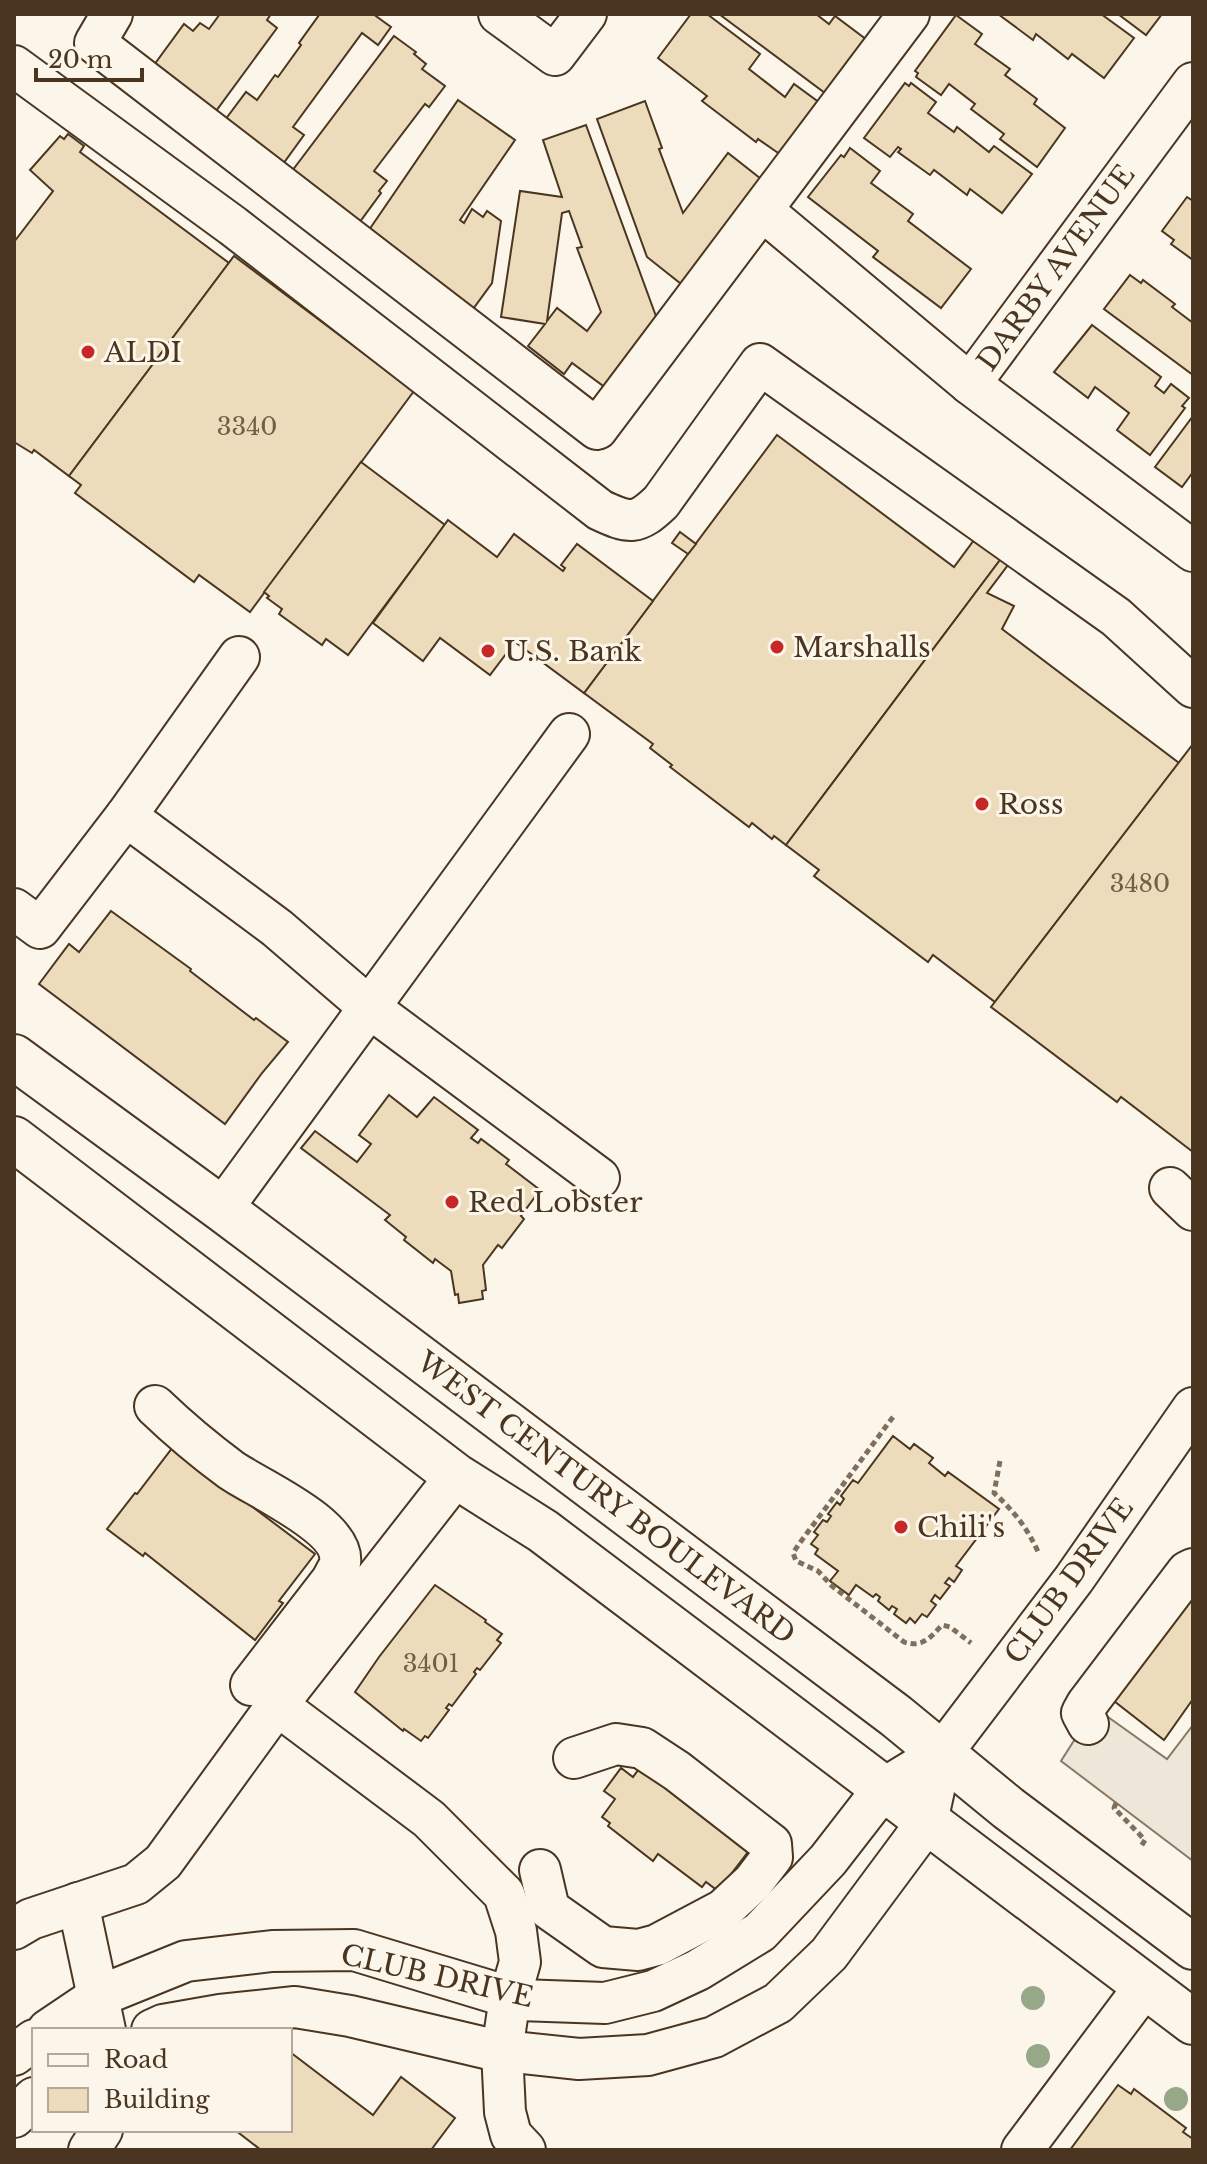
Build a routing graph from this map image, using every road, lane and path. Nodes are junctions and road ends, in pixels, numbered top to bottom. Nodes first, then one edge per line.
1 (499, 14) edge
2 (586, 14) edge
3 (909, 14) edge
4 (104, 28) edge
5 (14, 66) edge
6 (1193, 83) edge
7 (762, 210) junction
8 (970, 384) junction
9 (1186, 532) edge
10 (239, 657) dead end
11 (1193, 687) edge
12 (569, 734) dead end
13 (126, 816) junction
14 (14, 909) edge
15 (370, 1008) junction
16 (14, 1057) edge
17 (14, 1139) edge
18 (599, 1178) dead end
19 (222, 1209) junction
20 (155, 1406) dead end
21 (1193, 1408) edge
22 (893, 1417) dead end
23 (1179, 1460) edge
24 (1000, 1461) dead end
25 (456, 1476) junction
26 (1039, 1554) dead end
27 (1193, 1569) edge
28 (971, 1643) dead end
29 (264, 1695) junction
30 (1088, 1724) dead end
31 (942, 1753) junction
32 (574, 1758) dead end
33 (883, 1789) junction
34 (1116, 1803) dead end
35 (927, 1822) junction
36 (1140, 1848) dead end
37 (540, 1870) dead end
38 (78, 1903) junction
39 (14, 1929) edge
40 (1193, 1947) edge
41 (1145, 1986) junction
42 (510, 1997) junction
43 (101, 2013) edge
44 (1193, 2022) edge
45 (54, 2028) edge
46 (156, 2028) edge
47 (32, 2042) edge
48 (502, 2051) junction
49 (14, 2055) edge
50 (32, 2100) edge
51 (14, 2117) edge
52 (101, 2132) edge
53 (89, 2150) edge
54 (525, 2150) edge
55 (1022, 2150) edge

1 - 2 street
3 - 7 street
4 - 7 street
5 - 11 street
6 - 8 street, DARBY AVENUE
7 - 8 street
8 - 9 street, DARBY AVENUE
10 - 13 street
12 - 15 street
13 - 14 street
13 - 15 street
15 - 18 street
15 - 19 street
16 - 19 main road, WEST CENTURY BOULEVARD
17 - 25 main road
19 - 31 main road, WEST CENTURY BOULEVARD
20 - 29 street
21 - 23 street, CLUB DRIVE
22 - 28 path
23 - 31 street, CLUB DRIVE
24 - 26 path
25 - 29 street
25 - 33 main road
27 - 30 street
29 - 38 street
29 - 42 street
31 - 33 street, CLUB DRIVE
31 - 35 street, CLUB DRIVE
31 - 40 main road, WEST CENTURY BOULEVARD
32 - 37 street
33 - 35 main road
33 - 42 street, CLUB DRIVE
34 - 36 path
35 - 41 main road
35 - 48 street, CLUB DRIVE
38 - 39 street
38 - 43 street
41 - 44 main road
41 - 55 street
42 - 43 street, CLUB DRIVE
42 - 48 street
43 - 45 street, CLUB DRIVE
46 - 48 street, CLUB DRIVE
47 - 49 street
48 - 54 street
50 - 51 street
52 - 53 street

